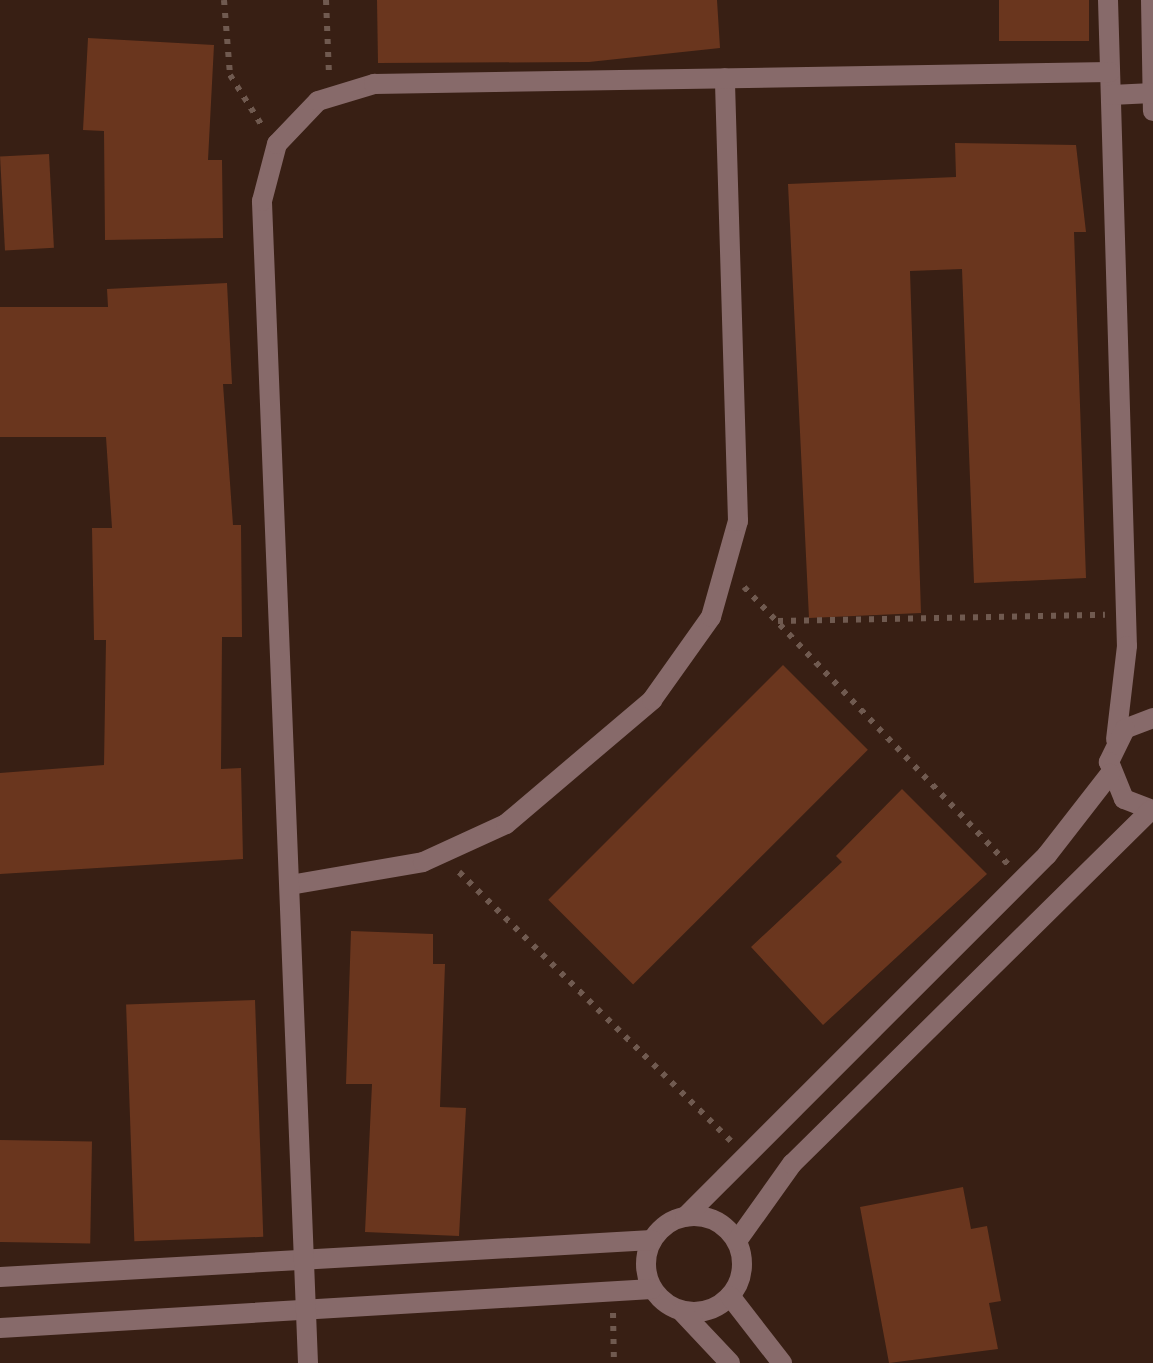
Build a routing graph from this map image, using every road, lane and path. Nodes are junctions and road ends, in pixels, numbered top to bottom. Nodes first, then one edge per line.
1 (224, 0) edge
2 (326, 0) edge
3 (1108, 0) edge
4 (1151, 0) edge
5 (1152, 63) edge
6 (1110, 72) junction
7 (725, 78) junction
8 (1152, 93) edge
9 (1110, 95) junction
10 (330, 96) junction
11 (1153, 111) edge
12 (277, 144) junction
13 (729, 570) junction
14 (1126, 614) junction
15 (778, 622) junction
16 (1153, 718) edge
17 (1116, 739) junction
18 (1110, 774) junction
19 (1152, 810) edge
20 (442, 855) junction
21 (1023, 879) junction
22 (290, 885) junction
23 (746, 1156) junction
24 (685, 1217) junction
25 (652, 1240) junction
26 (737, 1241) junction
27 (306, 1260) junction
28 (0, 1277) edge
29 (652, 1289) junction
30 (612, 1292) junction
31 (730, 1296) junction
32 (307, 1310) junction
33 (682, 1312) junction
34 (0, 1328) edge
35 (308, 1363) edge
36 (614, 1363) edge
37 (730, 1363) edge
38 (782, 1363) edge

1 - 12 path
2 - 10 path
3 - 6 street
4 - 5 street
5 - 8 street
6 - 7 street
6 - 9 street
7 - 10 street
7 - 13 street
8 - 9 street
8 - 11 street
9 - 14 street
10 - 12 street
12 - 22 street
13 - 15 path
13 - 20 street
14 - 15 path
14 - 17 street
15 - 21 path
16 - 17 street
17 - 18 street
18 - 19 street
18 - 21 street
19 - 26 street
20 - 22 street
20 - 23 path
21 - 23 street
22 - 27 street
23 - 24 street
24 - 25 street
24 - 26 street
25 - 27 street
25 - 29 street
26 - 31 street
27 - 28 street
27 - 32 street
29 - 30 street
29 - 33 street
30 - 32 street
30 - 36 path
31 - 33 street
31 - 38 street
32 - 34 street
32 - 35 street
33 - 37 street

